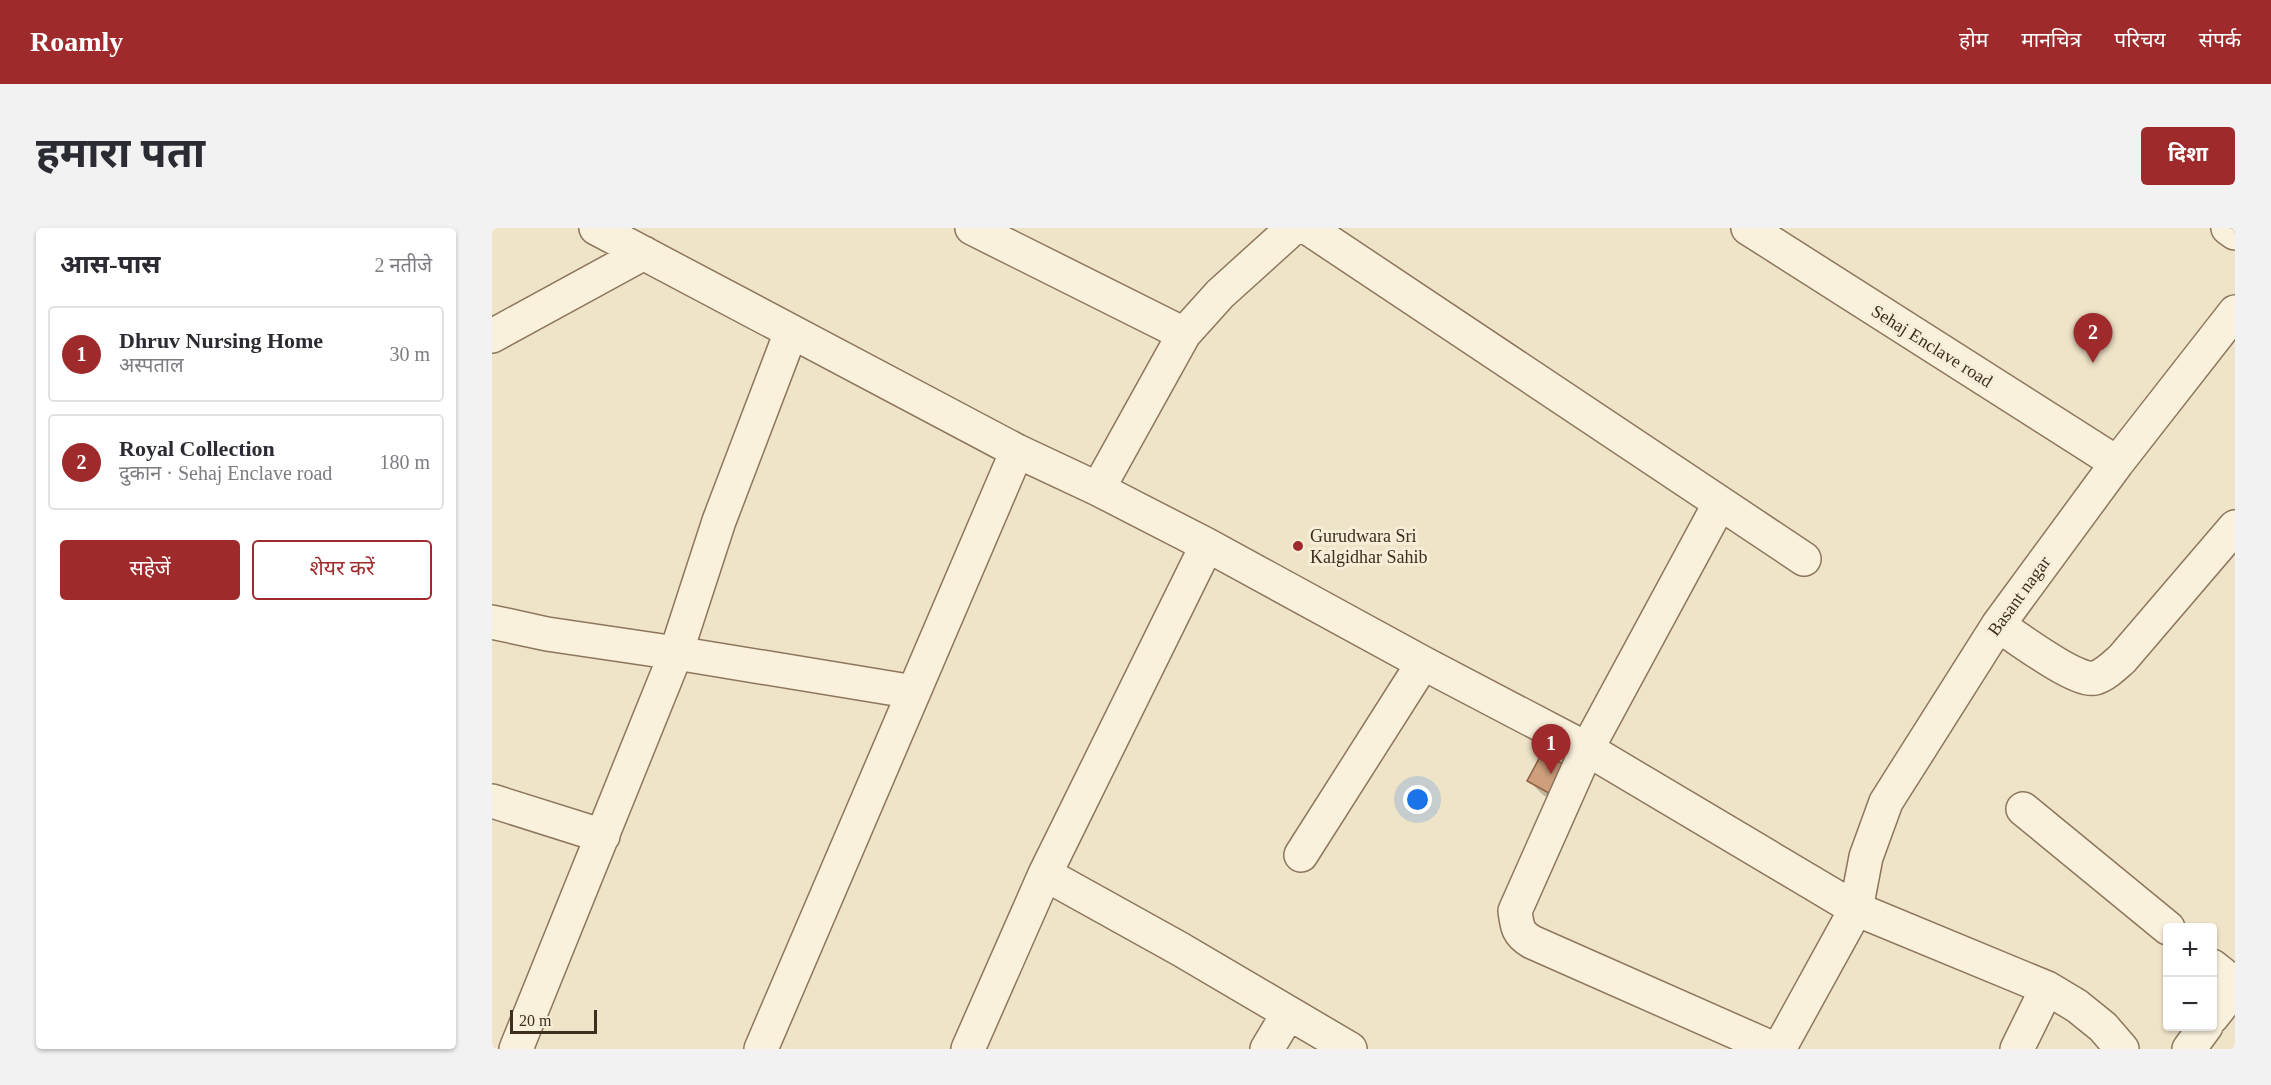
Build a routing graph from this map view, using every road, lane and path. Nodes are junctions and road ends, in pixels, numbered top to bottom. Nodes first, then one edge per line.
1 (596, 228) edge
2 (972, 228) edge
3 (1293, 228) edge
4 (1308, 228) edge
5 (2228, 228) edge
6 (1765, 233) edge
7 (2235, 233) edge
8 (644, 253) junction
9 (2235, 312) edge
10 (791, 332) junction
11 (1184, 334) junction
12 (492, 336) edge
13 (1017, 451) junction
14 (2117, 463) junction
15 (1098, 489) junction
16 (1720, 502) junction
17 (2235, 527) edge
18 (1208, 544) junction
19 (1804, 559) dead end
20 (492, 622) edge
21 (1998, 625) junction
22 (676, 653) junction
23 (1424, 663) junction
24 (914, 692) junction
25 (1587, 749) junction
26 (492, 801) edge
27 (2023, 808) dead end
28 (603, 836) junction
29 (1301, 855) dead end
30 (1045, 874) junction
31 (1856, 909) junction
32 (2163, 924) edge
33 (2217, 970) edge
34 (2235, 986) edge
35 (2047, 988) junction
36 (2217, 1010) edge
37 (1288, 1014) junction
38 (2202, 1031) edge
39 (516, 1049) edge
40 (761, 1049) edge
41 (968, 1049) edge
42 (1267, 1049) edge
43 (1350, 1049) edge
44 (1774, 1049) edge
45 (1779, 1049) edge
46 (2018, 1049) edge
47 (2122, 1049) edge
48 (2189, 1049) edge

1 - 8 street
2 - 11 street
3 - 11 street
4 - 16 street
5 - 7 street
6 - 14 street, Sehaj Enclave road
8 - 10 street
8 - 12 street
9 - 14 street, Basant nagar
10 - 13 street
10 - 22 street
11 - 15 street
13 - 15 street
13 - 24 street
14 - 21 street, Basant nagar
15 - 18 street
16 - 19 street
16 - 25 street
17 - 21 street
18 - 23 street
18 - 30 street
20 - 22 street
21 - 31 street, Basant nagar
22 - 24 street
22 - 28 street
23 - 25 street
23 - 29 street
24 - 40 street
25 - 31 street
25 - 44 street
26 - 28 street
27 - 32 street
28 - 39 street
30 - 37 street
30 - 41 street
31 - 35 street
31 - 45 street, Basant nagar
33 - 34 street
34 - 36 street
35 - 46 street
35 - 47 street
37 - 42 street
37 - 43 street
38 - 48 street

